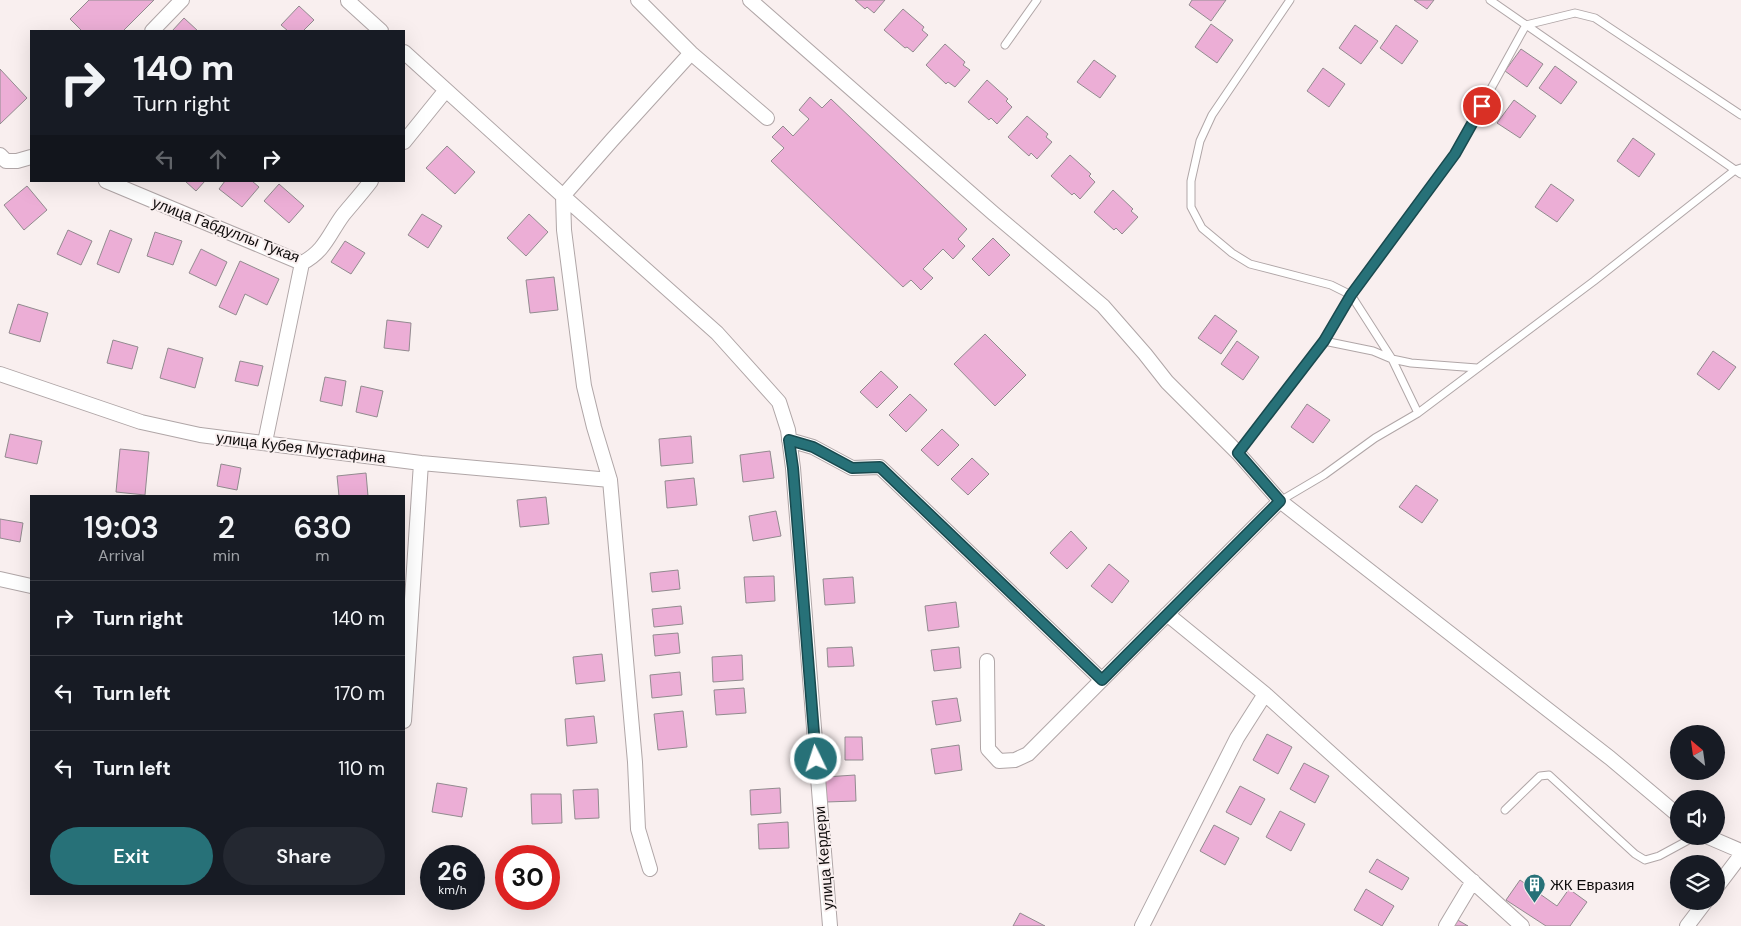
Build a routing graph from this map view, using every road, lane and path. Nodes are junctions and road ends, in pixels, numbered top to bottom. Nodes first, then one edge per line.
1 (182, 0) edge
2 (638, 0) edge
3 (750, 0) edge
4 (1037, 0) edge
5 (1290, 0) edge
6 (1490, 0) edge
7 (348, 1) dead end
8 (1526, 25) junction
9 (153, 30) edge
10 (380, 30) edge
11 (1005, 45) dead end
12 (405, 53) edge
13 (691, 53) junction
14 (446, 90) junction
15 (1741, 115) edge
16 (767, 118) dead end
17 (405, 141) edge
18 (0, 155) edge
19 (30, 156) edge
20 (1739, 171) edge
21 (108, 182) edge
22 (371, 182) edge
23 (563, 196) junction
24 (302, 263) junction
25 (1351, 295) junction
26 (1324, 341) junction
27 (1392, 359) junction
28 (1477, 368) junction
29 (0, 374) edge
30 (1418, 413) junction
31 (789, 440) junction
32 (265, 442) junction
33 (1238, 453) junction
34 (421, 463) junction
35 (610, 480) junction
36 (1280, 501) junction
37 (0, 578) edge
38 (30, 586) edge
39 (1167, 614) junction
40 (987, 661) dead end
41 (1102, 680) junction
42 (1265, 694) junction
43 (405, 707) edge
44 (1670, 809) edge
45 (1505, 810) dead end
46 (1679, 845) edge
47 (1725, 845) edge
48 (1741, 853) edge
49 (650, 869) dead end
50 (1725, 875) edge
51 (1473, 881) junction
52 (1699, 910) edge
53 (830, 926) edge
54 (1142, 926) edge
55 (1446, 926) edge
56 (1522, 926) edge
57 (1687, 926) edge

1 - 9 street
2 - 13 street
3 - 33 street
4 - 11 lane
5 - 25 lane
6 - 8 lane
7 - 10 street
8 - 15 lane
8 - 20 lane
8 - 25 lane
12 - 14 street
13 - 16 street
13 - 23 street
14 - 17 street
14 - 23 street
18 - 19 street
20 - 28 lane
21 - 24 street, улица Габдуллы Тукая
22 - 24 street, улица Габдуллы Тукая
23 - 31 street, улица Кердери
23 - 35 street
24 - 32 street
25 - 26 lane
25 - 27 lane
26 - 27 lane
26 - 33 lane
27 - 28 lane
27 - 30 lane
28 - 30 lane
29 - 32 street, улица Кубея Мустафина
30 - 36 lane
31 - 41 street
31 - 53 street, улица Кердери
32 - 34 street, улица Кубея Мустафина
33 - 36 street
34 - 35 street, улица Кубея Мустафина
34 - 43 street
35 - 49 street
36 - 39 street
36 - 44 street
37 - 38 street
39 - 41 street
39 - 42 street
40 - 41 street
42 - 51 street
42 - 54 street
45 - 46 lane
47 - 48 street
48 - 50 street
51 - 55 street
51 - 56 street
52 - 57 street

